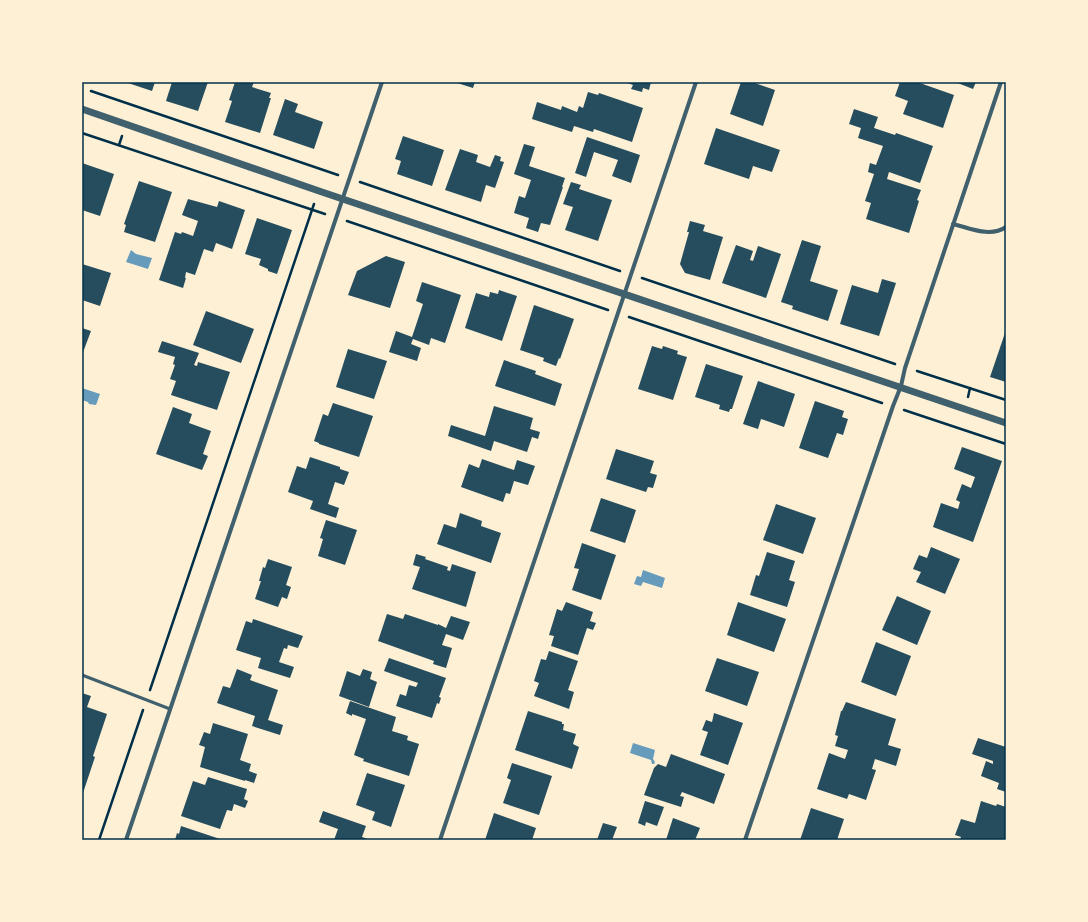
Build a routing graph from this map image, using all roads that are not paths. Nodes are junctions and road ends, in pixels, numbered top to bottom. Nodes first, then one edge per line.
1 (382, 82) edge
2 (696, 82) edge
3 (1001, 82) edge
4 (82, 109) edge
5 (342, 199) junction
6 (953, 224) junction
7 (1006, 227) edge
8 (624, 294) junction
9 (901, 386) junction
10 (1006, 423) edge
11 (82, 675) edge
12 (170, 709) junction
13 (126, 840) edge
14 (440, 840) edge
15 (745, 840) edge

1 - 5 street
2 - 8 street
3 - 6 street
4 - 5 street
5 - 8 street
5 - 12 street
6 - 7 street
6 - 9 street
8 - 9 street
8 - 14 street
9 - 10 street
9 - 15 street
11 - 12 lane
12 - 13 street

